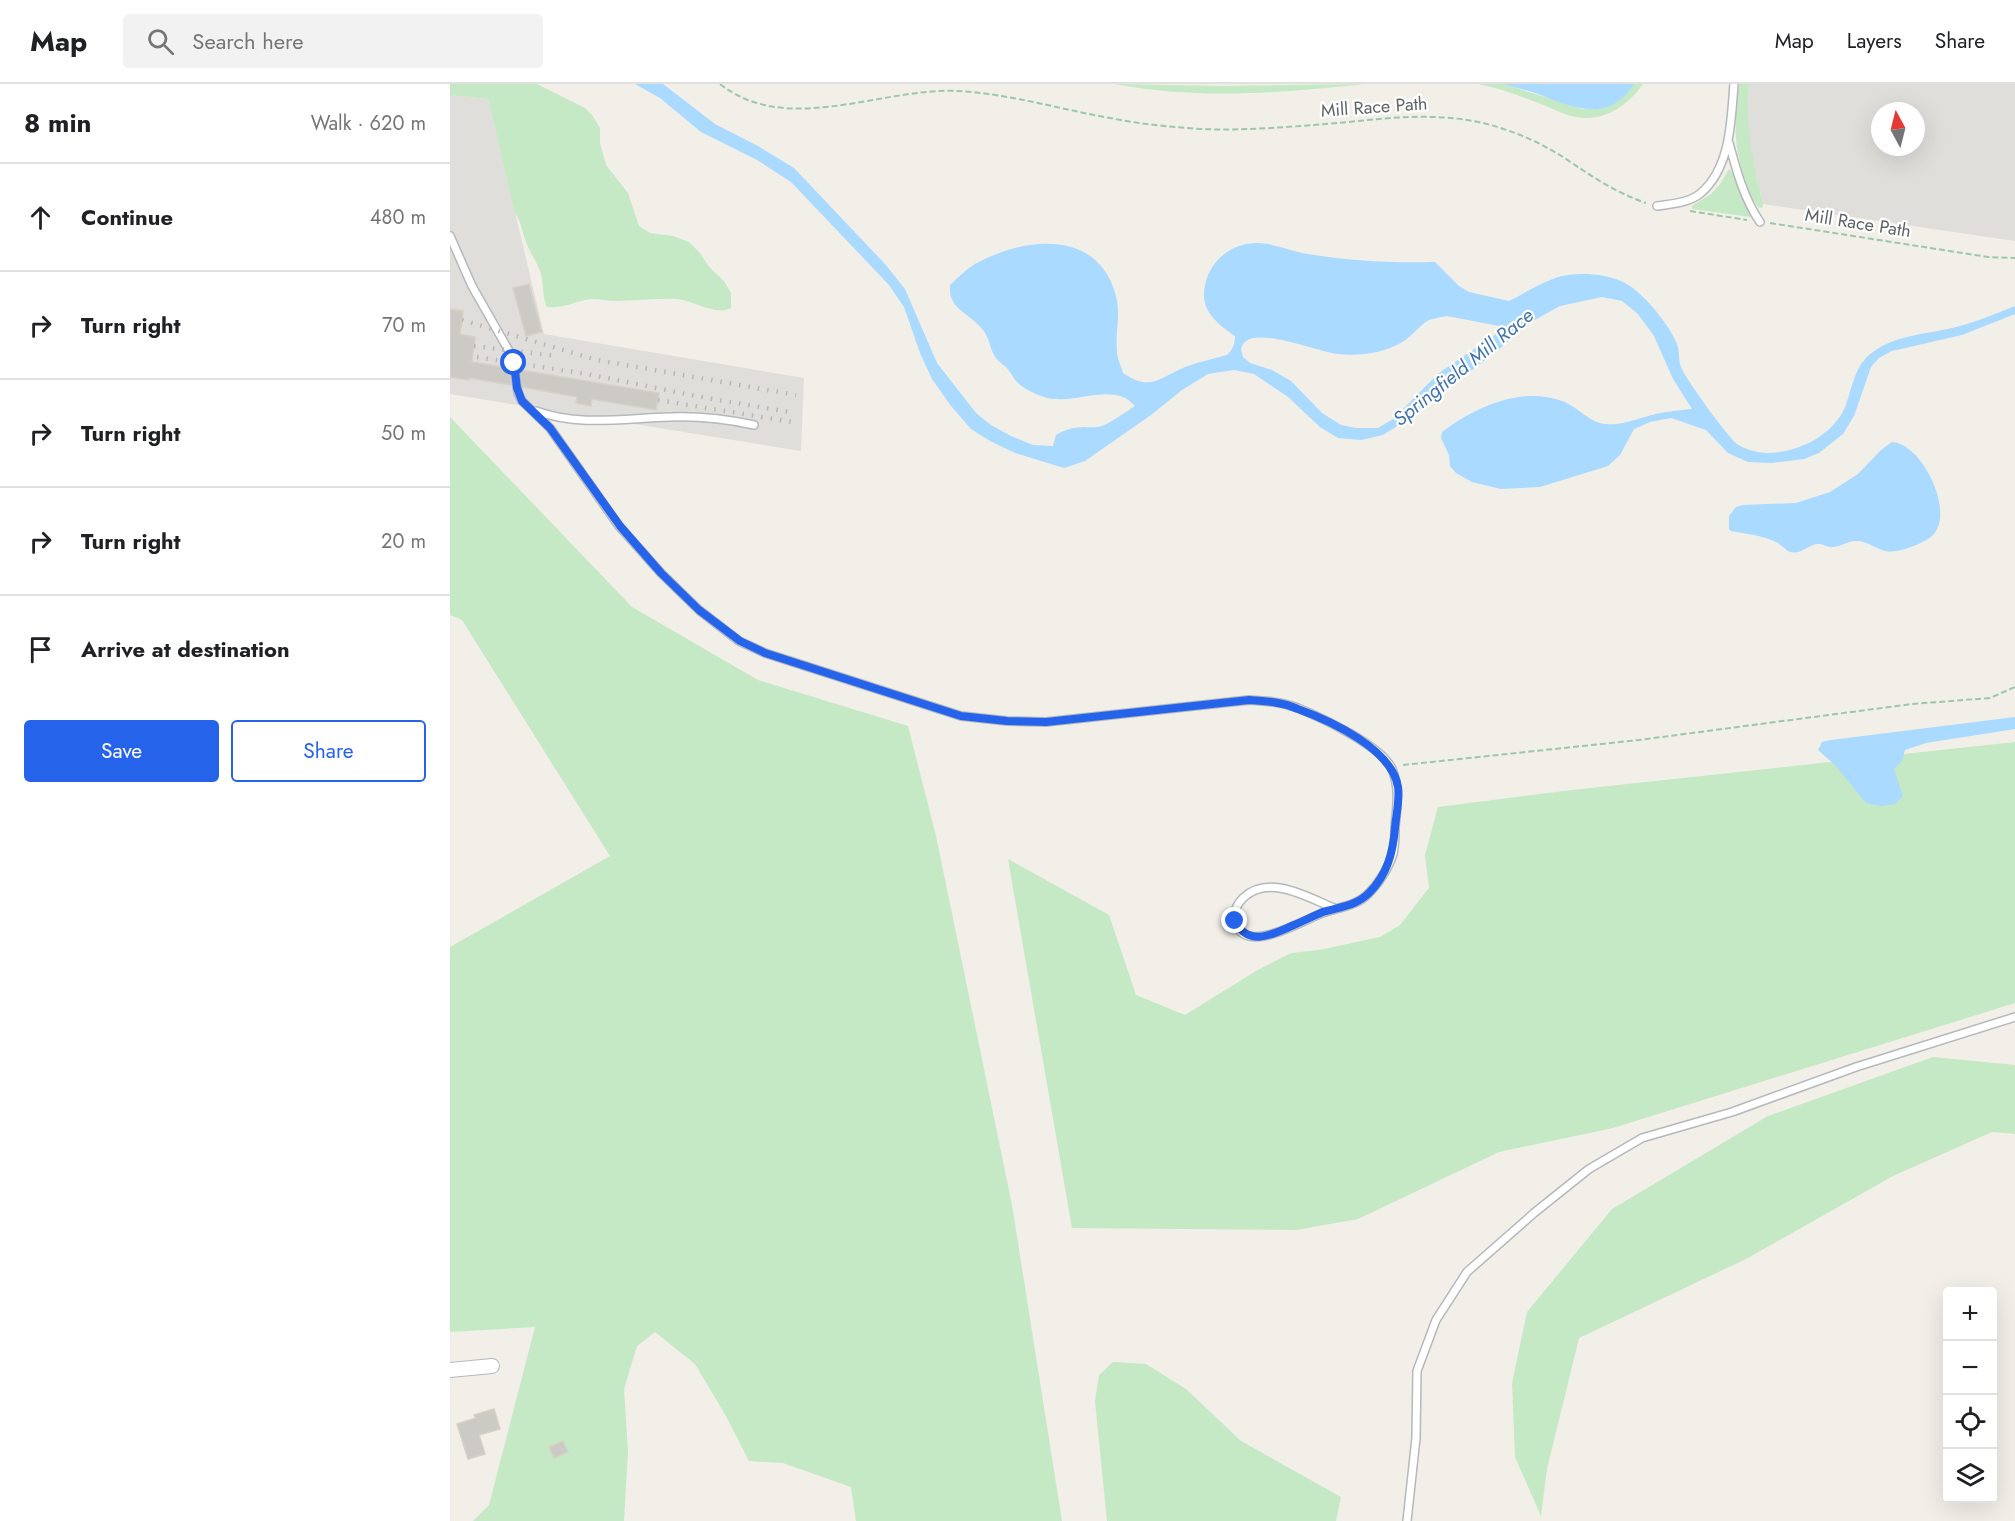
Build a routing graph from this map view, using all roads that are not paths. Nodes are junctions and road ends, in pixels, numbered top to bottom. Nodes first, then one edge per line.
1 (1734, 84) edge
2 (1729, 143) junction
3 (1656, 206) road end
4 (1760, 222) road end
5 (450, 236) edge
6 (528, 408) junction
7 (754, 425) dead end
8 (1336, 909) junction
9 (2015, 1017) edge
10 (492, 1366) dead end
11 (450, 1370) edge
12 (1407, 1521) edge

1 - 2 lane
2 - 3 lane
2 - 4 lane
5 - 6 lane
6 - 7 lane
6 - 8 lane
8 - 8 lane
9 - 12 lane
10 - 11 street

